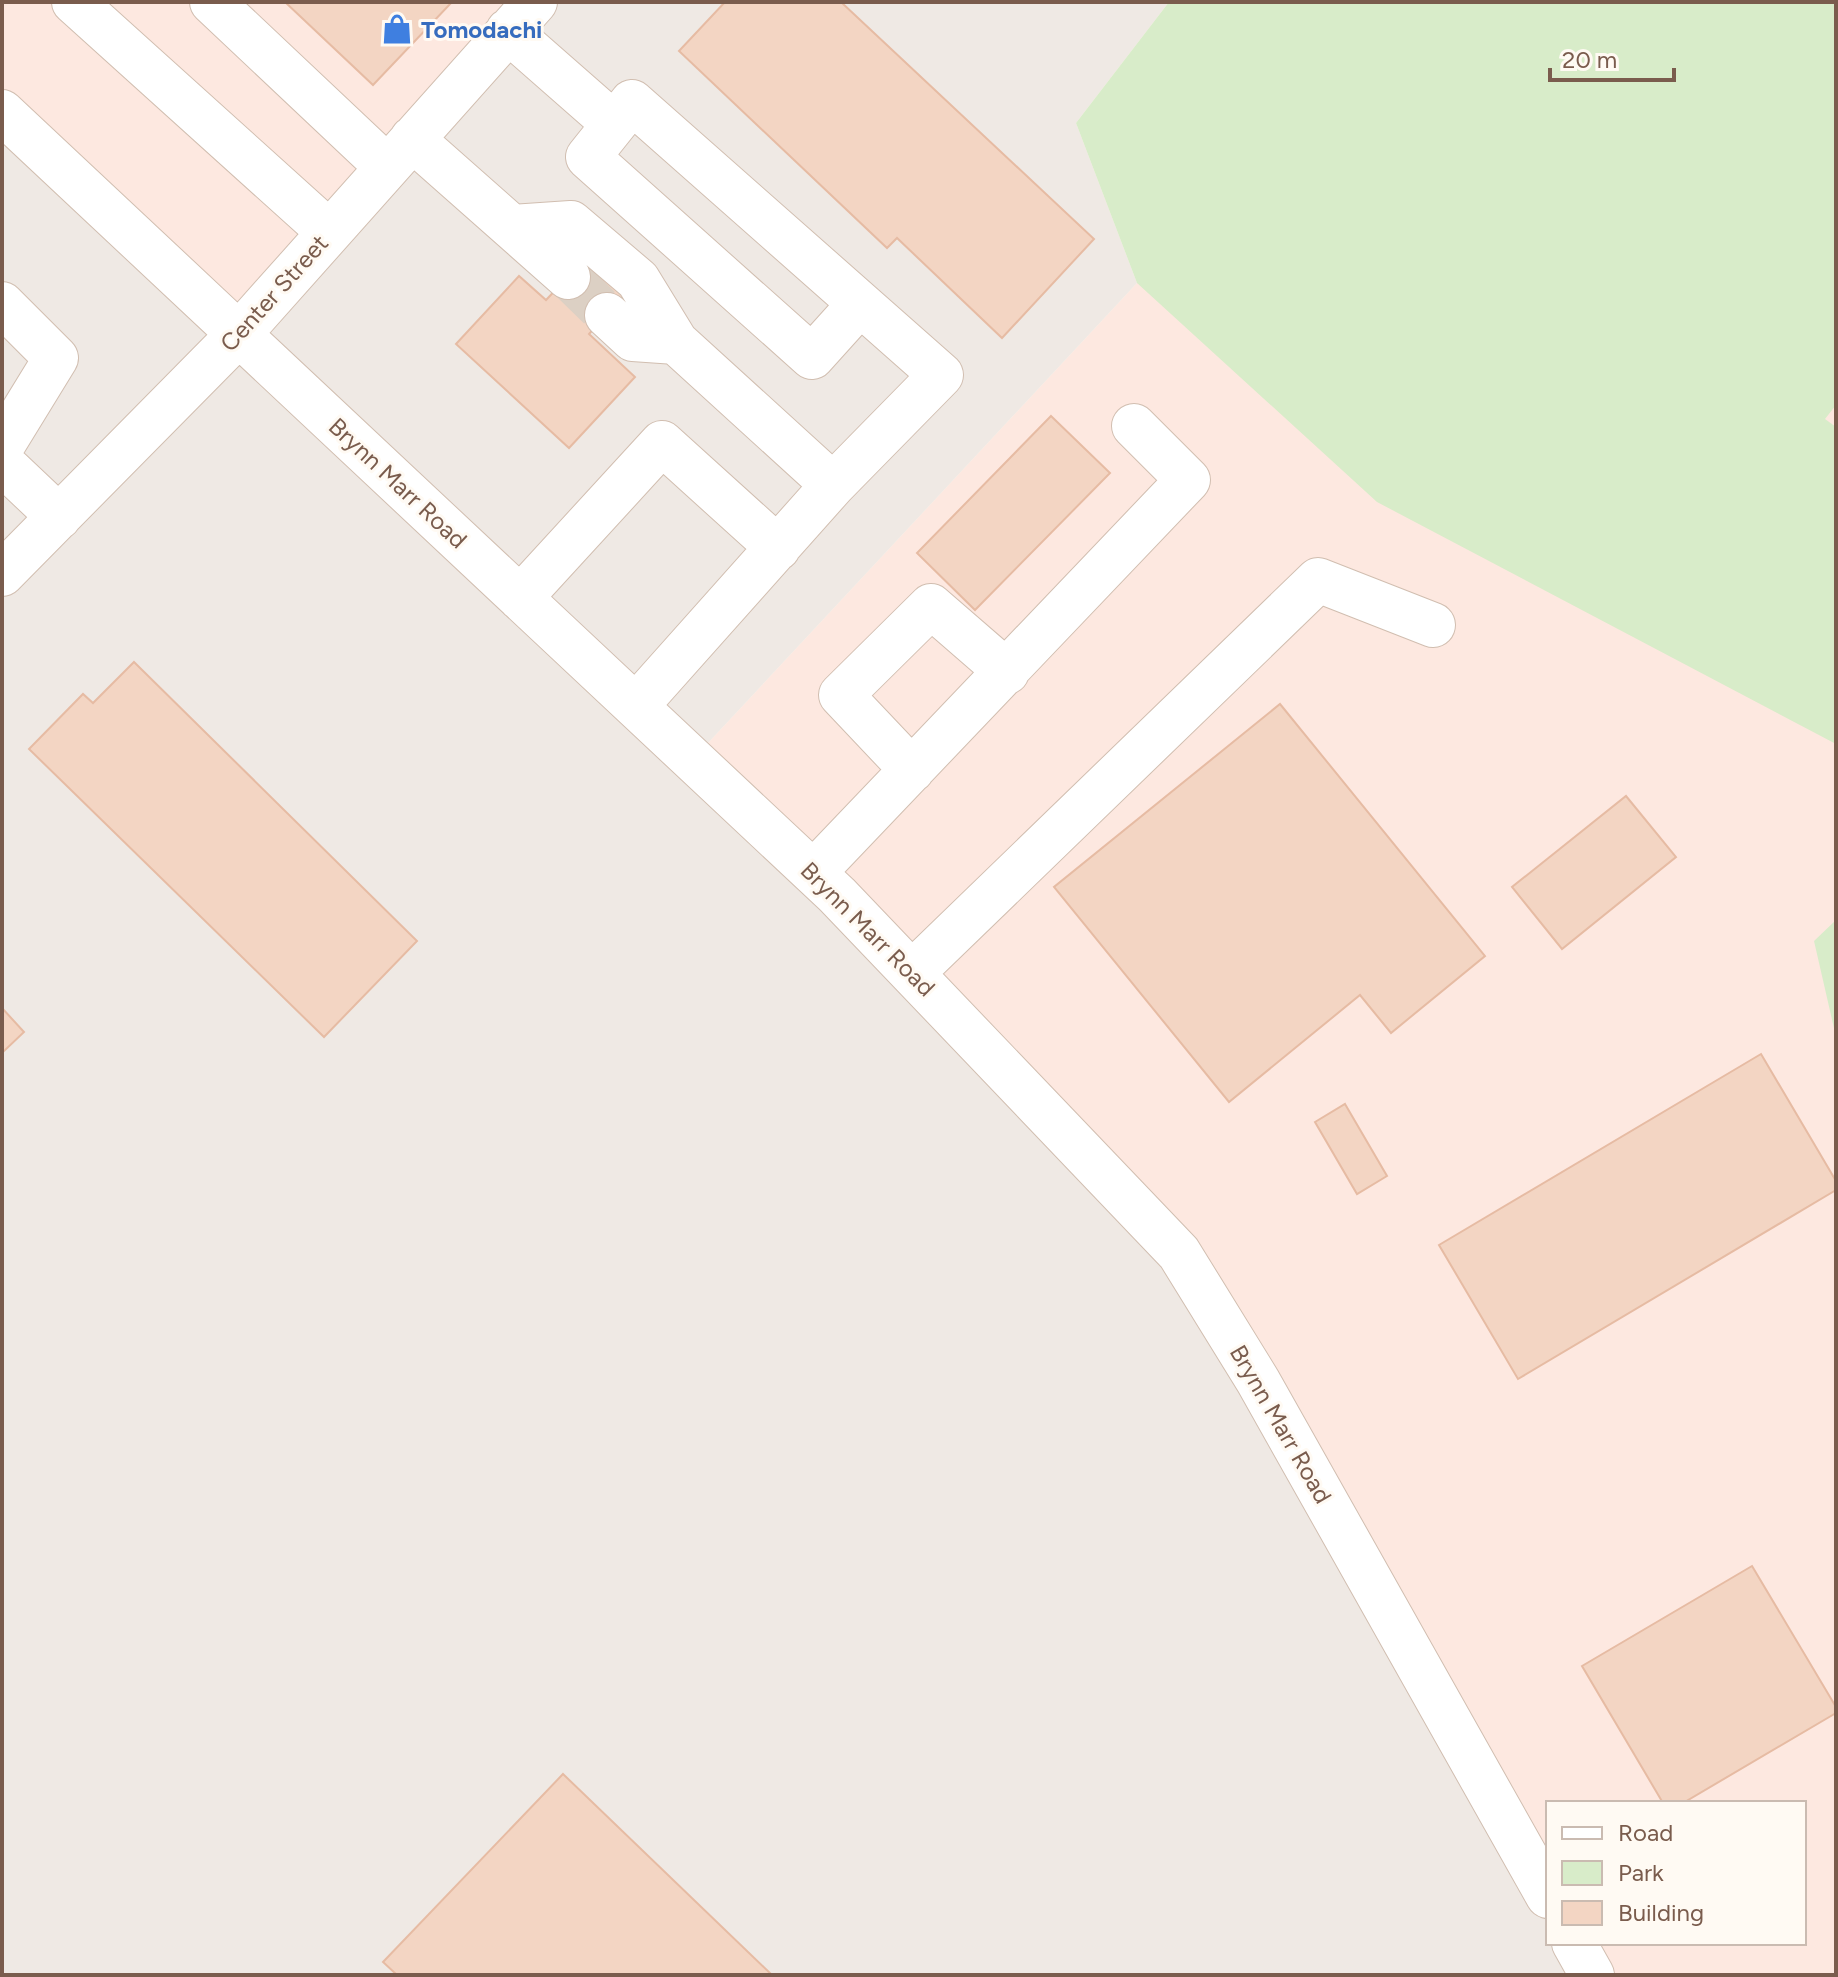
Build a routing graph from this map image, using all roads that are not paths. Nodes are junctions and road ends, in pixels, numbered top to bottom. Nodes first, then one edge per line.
1 (74, 2) edge
2 (212, 2) edge
3 (521, 17) edge
4 (2, 112) edge
5 (614, 124) junction
6 (399, 153) junction
7 (512, 227) junction
8 (329, 232) junction
9 (568, 277) tunnel mouth
10 (2, 304) edge
11 (858, 306) junction
12 (607, 315) tunnel mouth
13 (239, 334) junction
14 (676, 342) junction
15 (1134, 426) dead end
16 (2, 446) edge
17 (2, 463) edge
18 (833, 485) junction
19 (59, 517) junction
20 (778, 548) junction
21 (2, 574) edge
22 (520, 598) junction
23 (1433, 625) dead end
24 (1007, 672) junction
25 (636, 706) junction
26 (912, 770) junction
27 (814, 872) junction
28 (912, 973) junction
29 (1546, 1892) edge
30 (1575, 1945) edge
31 (1592, 1975) edge

1 - 8 street
2 - 6 street
3 - 5 street
3 - 6 street, Center Street
4 - 13 street, Brynn Marr Road
5 - 11 street
5 - 11 street
6 - 7 street
6 - 8 street, Center Street
7 - 9 street
7 - 14 street
8 - 13 street, Center Street
10 - 16 street
11 - 18 street
12 - 14 street
13 - 19 street, Center Street
13 - 22 street, Brynn Marr Road
14 - 18 street
15 - 24 street
17 - 19 street
18 - 20 street
19 - 21 street, Center Street
20 - 22 street
20 - 25 street
22 - 25 street, Brynn Marr Road
23 - 28 street
24 - 26 street
24 - 26 street
25 - 27 street, Brynn Marr Road
26 - 27 street
27 - 28 street, Brynn Marr Road
28 - 29 street, Brynn Marr Road
30 - 31 street

